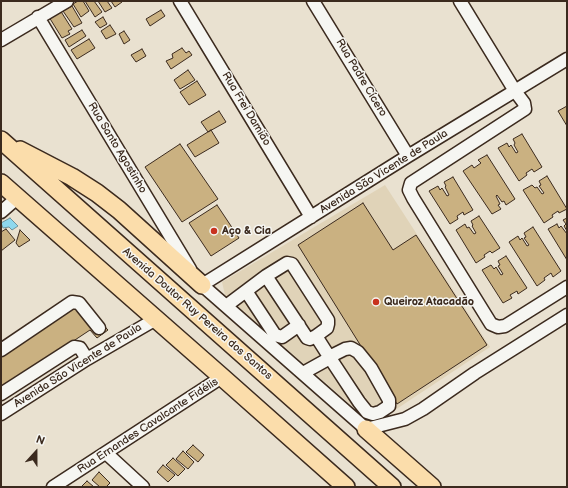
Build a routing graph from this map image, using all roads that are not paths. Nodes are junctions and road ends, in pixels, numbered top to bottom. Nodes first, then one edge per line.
1 (67, 1) edge
2 (180, 1) edge
3 (313, 1) edge
4 (460, 1) edge
5 (38, 17) junction
6 (1, 40) edge
7 (567, 59) edge
8 (515, 91) junction
9 (2, 141) edge
10 (408, 156) junction
11 (1, 183) edge
12 (17, 198) junction
13 (1, 212) edge
14 (311, 217) junction
15 (266, 276) junction
16 (200, 283) junction
17 (567, 287) edge
18 (246, 291) junction
19 (226, 306) junction
20 (567, 315) edge
21 (156, 319) junction
22 (298, 325) junction
23 (99, 328) dead end
24 (316, 336) junction
25 (1, 350) edge
26 (330, 358) junction
27 (87, 359) junction
28 (302, 373) junction
29 (222, 377) junction
30 (1, 394) edge
31 (1, 414) edge
32 (366, 429) junction
33 (106, 453) junction
34 (53, 487) edge
35 (143, 487) edge
36 (346, 487) edge
37 (392, 487) edge
38 (432, 487) edge

1 - 5 street
2 - 14 street, Rua Frei Damião
3 - 10 street, Rua Padre Cícero
4 - 8 street
5 - 6 street
5 - 16 street, Rua Santo Agostinho
7 - 8 street, Avenida São Vicente de Paula
8 - 10 street, Avenida São Vicente de Paula
8 - 17 street
9 - 16 highway
9 - 37 highway, Avenida Doutor Ruy Pereira dos Santos
10 - 14 street, Avenida São Vicente de Paula
11 - 12 highway
12 - 13 street
12 - 21 highway
14 - 16 street, Avenida São Vicente de Paula
15 - 18 street
15 - 22 street
15 - 24 street
16 - 19 street, Rua Santo Agostinho
18 - 19 street
18 - 22 street
19 - 28 street, Rua Santo Agostinho
20 - 32 street
21 - 27 street, Avenida São Vicente de Paula
21 - 29 highway
22 - 24 street
23 - 25 street
24 - 26 street
26 - 26 street
26 - 28 street
27 - 30 street
27 - 31 street, Avenida São Vicente de Paula
28 - 32 street, Rua Santo Agostinho
29 - 33 street, Rua Ernandes Cavalcante Fidélis
29 - 36 highway
32 - 38 highway
33 - 34 street, Rua Ernandes Cavalcante Fidélis
33 - 35 street

